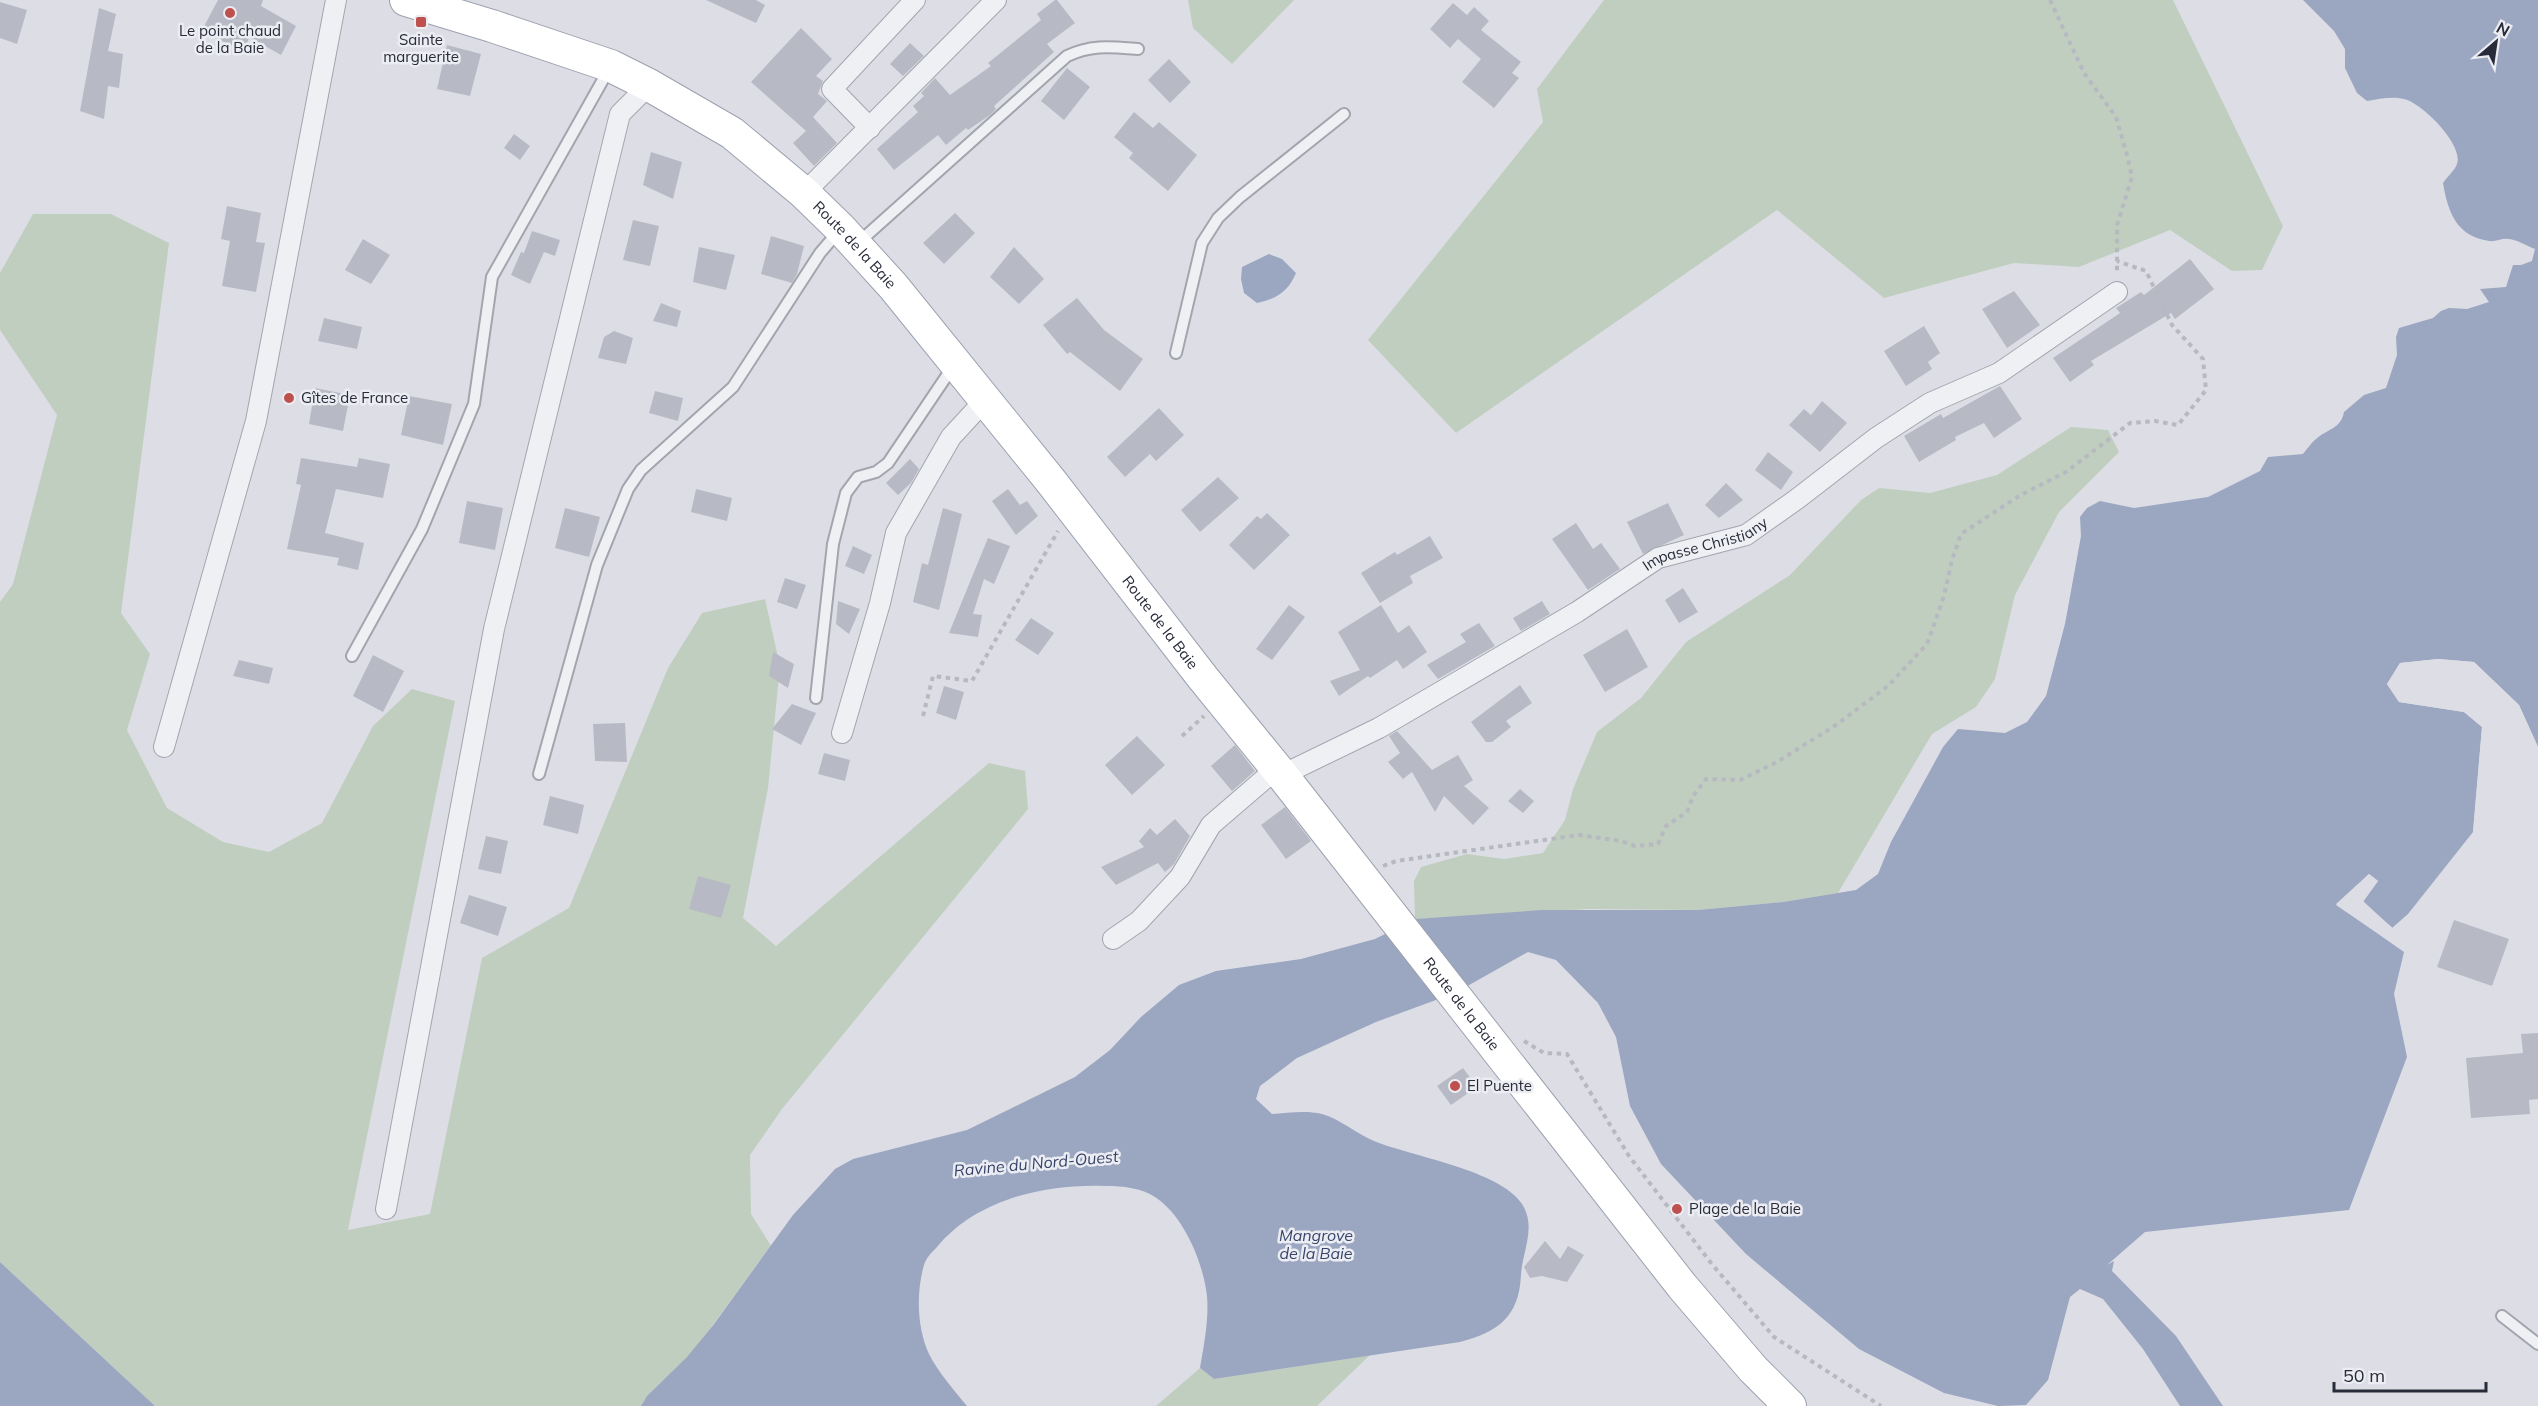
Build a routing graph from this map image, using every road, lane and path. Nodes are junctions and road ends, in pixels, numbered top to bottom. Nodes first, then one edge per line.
1 (336, 0) edge
2 (406, 0) edge
3 (915, 0) edge
4 (996, 0) edge
5 (2050, 0) edge
6 (1138, 49) dead end
7 (611, 66) junction
8 (649, 86) junction
9 (1344, 114) dead end
10 (870, 128) junction
11 (804, 193) junction
12 (848, 237) junction
13 (2117, 261) junction
14 (2117, 292) joint
15 (1176, 353) dead end
16 (956, 363) junction
17 (986, 399) junction
18 (1062, 525) dead end
19 (352, 656) dead end
20 (816, 698) dead end
21 (1209, 712) dead end
22 (923, 716) dead end
23 (842, 732) dead end
24 (1182, 736) dead end
25 (164, 747) dead end
26 (1279, 772) junction
27 (539, 774) dead end
28 (1359, 875) junction
29 (1113, 939) dead end
30 (1514, 1035) dead end
31 (386, 1209) dead end
32 (2502, 1316) dead end
33 (2538, 1344) edge
34 (1790, 1406) edge
35 (1881, 1406) edge

1 - 25 street
2 - 7 main road, Route de la Baie
3 - 10 street
4 - 10 street
5 - 13 path
6 - 12 lane
7 - 8 main road, Route de la Baie
7 - 19 lane
8 - 11 main road, Route de la Baie
8 - 31 street
9 - 15 lane
10 - 11 street
11 - 12 main road, Route de la Baie
12 - 16 main road, Route de la Baie
12 - 27 lane
13 - 14 path
13 - 28 path
14 - 26 street, Impasse Christiany
16 - 17 main road, Route de la Baie
16 - 20 lane
17 - 23 street
17 - 26 main road, Route de la Baie
18 - 22 path
21 - 24 path
26 - 28 main road, Route de la Baie
26 - 29 street, Impasse Christiany
28 - 34 main road, Route de la Baie
30 - 35 path
32 - 33 lane

